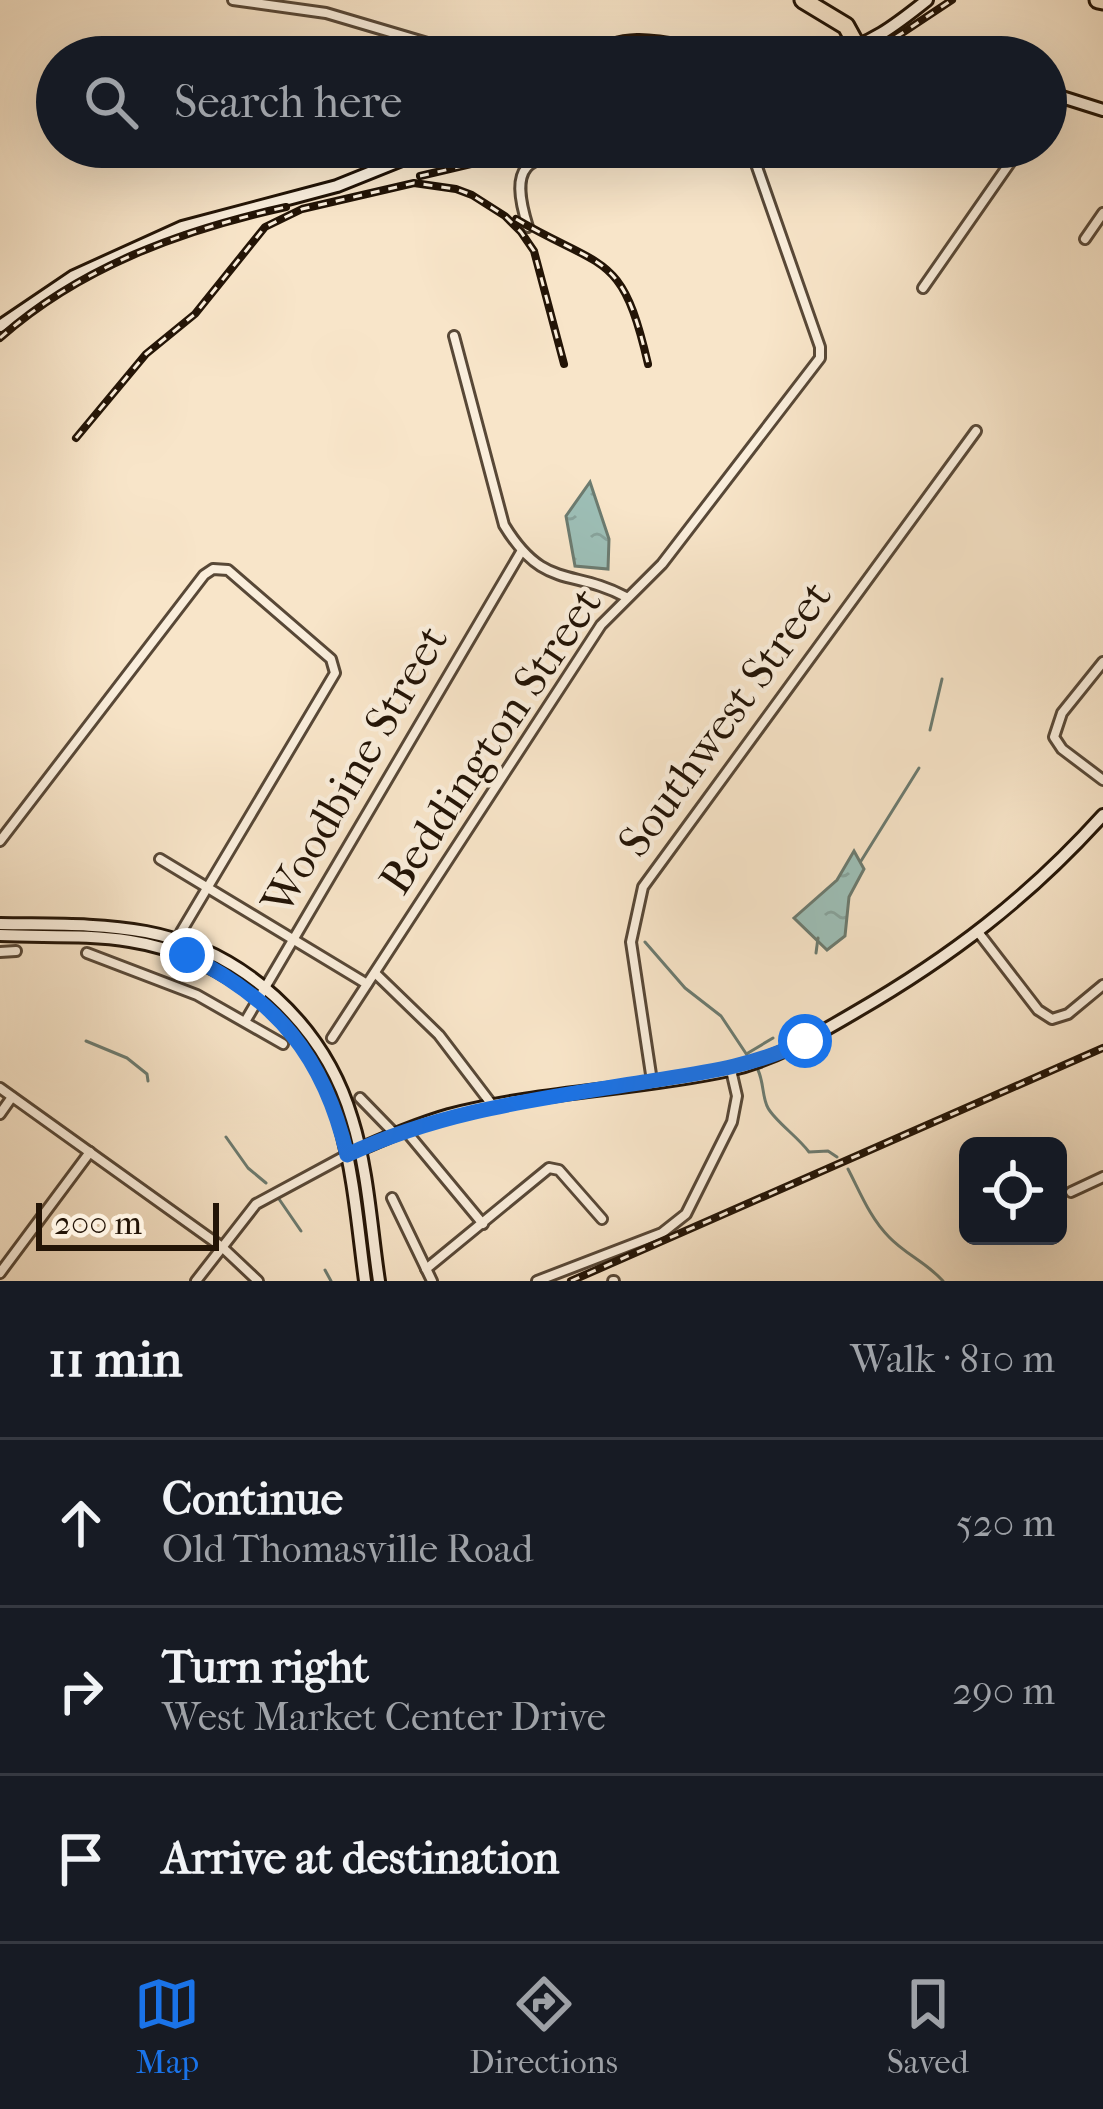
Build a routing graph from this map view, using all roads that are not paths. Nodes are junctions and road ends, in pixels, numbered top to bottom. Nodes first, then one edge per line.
1 (233, 0) edge
2 (803, 0) edge
3 (928, 0) edge
4 (402, 36) edge
5 (851, 36) edge
6 (879, 36) edge
7 (1067, 98) edge
8 (1103, 110) edge
9 (382, 168) edge
10 (525, 168) edge
11 (757, 168) edge
12 (1006, 168) edge
13 (1103, 214) edge
14 (528, 226) dead end
15 (1084, 239) dead end
16 (923, 288) dead end
17 (0, 326) edge
18 (454, 336) dead end
19 (976, 431) dead end
20 (521, 552) junction
21 (626, 597) junction
22 (1103, 662) edge
23 (1103, 780) edge
24 (1103, 815) edge
25 (0, 841) edge
26 (160, 859) dead end
27 (207, 887) junction
28 (0, 924) edge
29 (181, 932) dead end
30 (978, 932) junction
31 (0, 935) edge
32 (294, 938) junction
33 (0, 952) edge
34 (16, 952) dead end
35 (87, 953) dead end
36 (375, 973) junction
37 (368, 984) junction
38 (1103, 985) edge
39 (262, 993) junction
40 (246, 1020) junction
41 (332, 1038) dead end
42 (283, 1044) dead end
43 (731, 1070) junction
44 (652, 1081) junction
45 (0, 1088) edge
46 (12, 1097) junction
47 (360, 1098) dead end
48 (494, 1107) junction
49 (0, 1114) edge
50 (400, 1132) junction
51 (90, 1152) junction
52 (353, 1153) junction
53 (1103, 1177) edge
54 (1071, 1192) dead end
55 (392, 1198) dead end
56 (602, 1219) dead end
57 (483, 1223) junction
58 (222, 1247) junction
59 (2, 1265) edge
60 (426, 1269) junction
61 (196, 1281) edge
62 (258, 1281) edge
63 (365, 1281) edge
64 (379, 1281) edge
65 (432, 1281) edge
66 (537, 1281) edge

1 - 4 street
2 - 5 highway
3 - 6 street
7 - 8 street
9 - 17 street
10 - 14 street
11 - 21 street, Beddington Street
12 - 16 street
13 - 15 street
18 - 20 street
19 - 44 street, Southwest Street
20 - 21 street
20 - 32 street, Woodbine Street
21 - 36 street, Beddington Street
22 - 23 street
24 - 30 street
25 - 27 street
26 - 27 street
27 - 29 street
27 - 32 street
28 - 39 street
30 - 38 street
30 - 43 street
31 - 39 street
32 - 37 street
32 - 39 street, Woodbine Street
33 - 34 street
35 - 40 street
36 - 37 street, Beddington Street
36 - 48 street
37 - 41 street, Beddington Street
39 - 40 street, Woodbine Street
39 - 52 street
40 - 42 street
43 - 44 street
43 - 66 street
44 - 48 street
45 - 46 street
46 - 49 street
46 - 51 street
47 - 50 street
48 - 50 street
50 - 52 street
50 - 57 street
51 - 58 street
51 - 59 street
52 - 58 street
52 - 63 street
52 - 64 street
53 - 54 street
55 - 60 street
56 - 57 street
57 - 60 street
58 - 61 street
58 - 62 street
60 - 65 street

